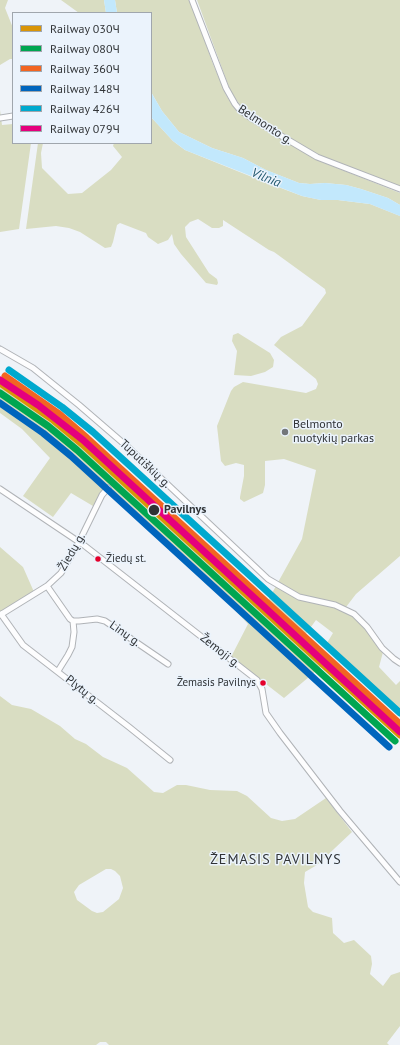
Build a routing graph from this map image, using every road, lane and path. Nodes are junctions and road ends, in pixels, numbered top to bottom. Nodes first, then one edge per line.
1 (192, 0) edge
2 (12, 116) edge
3 (0, 118) edge
4 (400, 189) edge
5 (0, 349) edge
6 (108, 488) dead end
7 (0, 489) edge
8 (79, 542) junction
9 (47, 586) junction
10 (1, 615) edge
11 (73, 621) junction
12 (400, 663) edge
13 (168, 664) dead end
14 (58, 671) junction
15 (170, 760) dead end
16 (400, 882) edge

1 - 4 street, Belmonto g.
2 - 3 street
5 - 12 street, Tuputiškių g.
6 - 8 street, Žiedų g.
7 - 8 street, Žemoji g.
8 - 9 street, Žiedų g.
8 - 16 street, Žemoji g.
9 - 10 street, Žiedų g.
9 - 11 street
10 - 14 street, Plytų g.
11 - 13 street, Linų g.
11 - 14 street
14 - 15 street, Plytų g.

